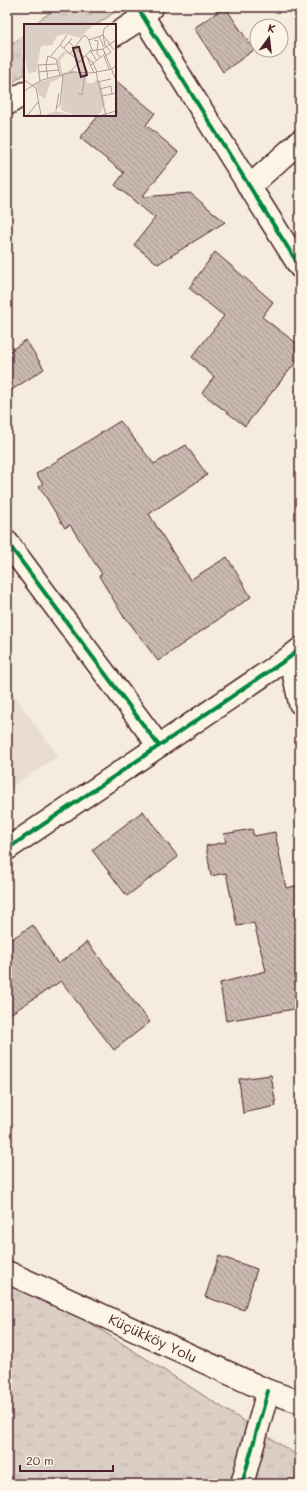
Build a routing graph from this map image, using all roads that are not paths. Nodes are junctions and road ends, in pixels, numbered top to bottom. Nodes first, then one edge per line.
1 (144, 10) edge
2 (116, 34) edge
3 (24, 94) edge
4 (7, 104) edge
5 (300, 141) edge
6 (249, 187) junction
7 (300, 267) edge
8 (7, 542) edge
9 (295, 653) edge
10 (300, 703) edge
11 (159, 746) junction
12 (7, 849) edge
13 (7, 1272) edge
14 (268, 1391) junction
15 (300, 1402) edge
16 (242, 1484) edge

1 - 2 street
1 - 6 street
3 - 4 street
5 - 6 street
6 - 7 street
8 - 11 street
9 - 10 street
9 - 11 street
11 - 12 street
13 - 14 street, Küçükköy Yolu
14 - 15 street, Küçükköy Yolu
14 - 16 street

